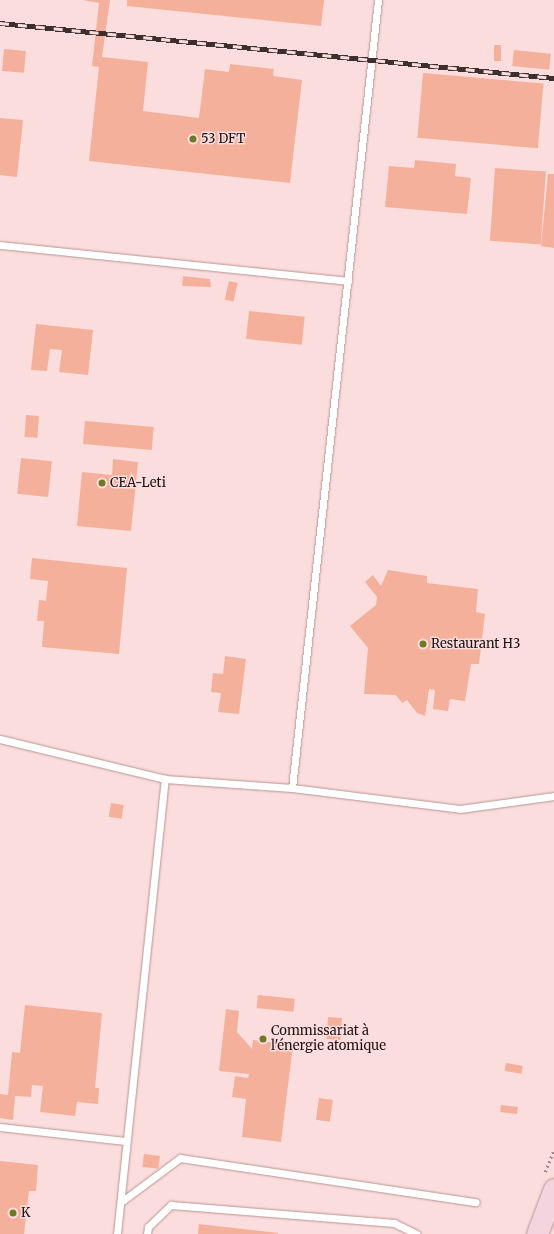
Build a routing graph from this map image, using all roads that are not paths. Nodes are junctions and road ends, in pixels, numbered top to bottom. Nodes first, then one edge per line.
1 (378, 0) edge
2 (0, 245) edge
3 (348, 281) junction
4 (0, 739) edge
5 (166, 779) junction
6 (292, 788) junction
7 (554, 796) edge
8 (0, 1127) edge
9 (125, 1141) junction
10 (554, 1189) edge
11 (121, 1202) junction
12 (476, 1202) dead end
13 (117, 1234) edge
14 (147, 1234) edge
15 (417, 1234) edge
16 (537, 1234) edge

1 - 3 lane
2 - 3 lane
3 - 6 lane
4 - 5 lane
5 - 6 lane
5 - 9 lane
6 - 7 lane
8 - 9 lane
9 - 11 lane
10 - 16 street
11 - 12 lane
11 - 13 lane
14 - 15 lane

